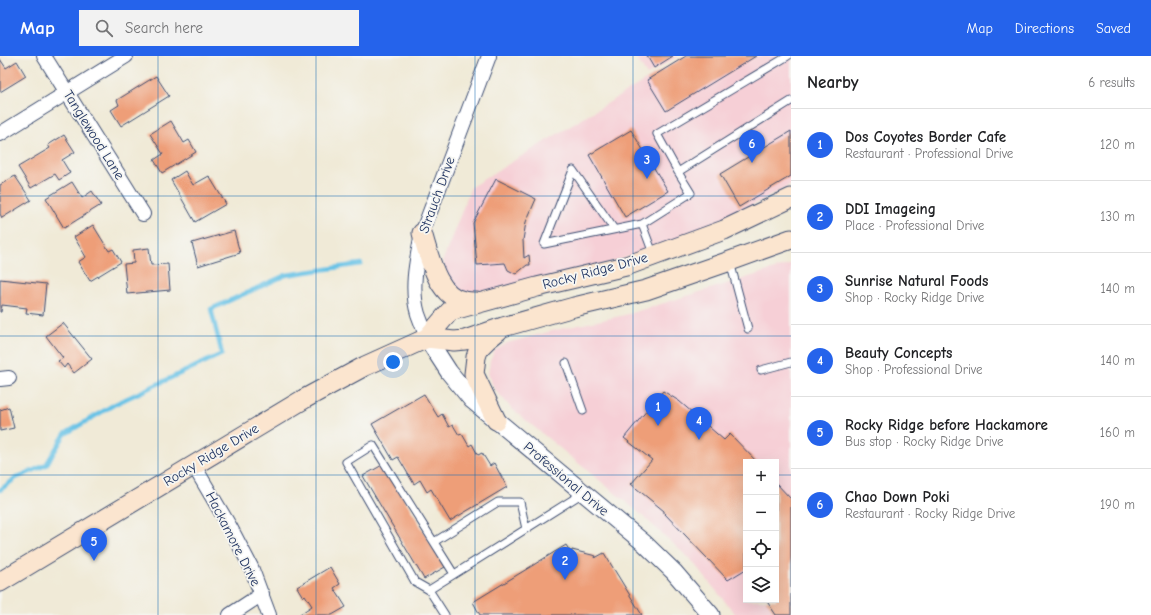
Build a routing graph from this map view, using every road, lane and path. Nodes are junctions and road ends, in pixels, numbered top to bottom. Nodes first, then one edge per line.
1 (44, 56) edge
2 (126, 56) edge
3 (489, 56) edge
4 (788, 56) edge
5 (67, 93) junction
6 (791, 101) edge
7 (0, 134) edge
8 (678, 172) junction
9 (791, 198) edge
10 (143, 214) dead end
11 (642, 224) junction
12 (614, 229) junction
13 (422, 233) junction
14 (791, 239) edge
15 (654, 256) junction
16 (730, 261) junction
17 (482, 302) junction
18 (503, 327) junction
19 (748, 329) dead end
20 (427, 338) junction
21 (791, 362) edge
22 (566, 363) dead end
23 (761, 370) dead end
24 (583, 411) dead end
25 (496, 420) junction
26 (194, 466) junction
27 (583, 493) junction
28 (526, 529) junction
29 (434, 542) junction
30 (454, 574) junction
31 (0, 582) edge
32 (429, 590) junction
33 (262, 594) junction
34 (709, 614) edge
35 (230, 615) edge
36 (268, 615) edge
37 (445, 615) edge

1 - 5 street, Tanglewood Lane
2 - 5 street
3 - 13 street, Strauch Drive
4 - 8 lane
5 - 7 street
5 - 10 street, Tanglewood Lane
6 - 8 lane
8 - 11 lane
9 - 15 main road, Rocky Ridge Drive
11 - 12 lane
11 - 15 lane
12 - 12 lane
13 - 17 main road
13 - 20 street, Strauch Drive
14 - 16 main road
15 - 17 main road, Rocky Ridge Drive
16 - 18 main road
16 - 19 lane
17 - 20 main road, Rocky Ridge Drive
18 - 20 main road
18 - 25 main road
20 - 25 street, Professional Drive
20 - 26 main road, Rocky Ridge Drive
21 - 23 lane
22 - 24 lane
25 - 27 street, Professional Drive
26 - 31 main road, Rocky Ridge Drive
26 - 33 street, Hackamore Drive
27 - 28 lane
27 - 34 street, Professional Drive
28 - 29 lane
28 - 30 lane
29 - 30 lane
29 - 32 lane
30 - 32 lane
32 - 37 lane
33 - 35 street
33 - 36 street, Hackamore Drive

